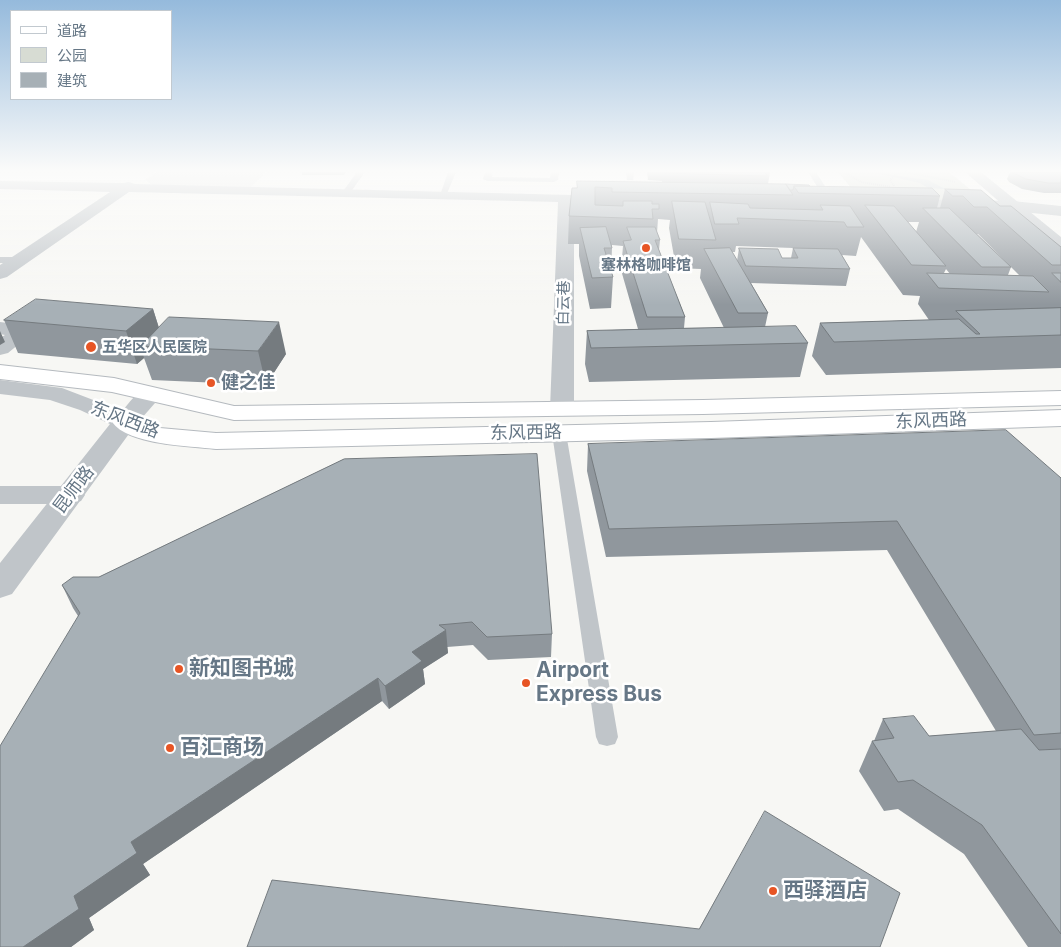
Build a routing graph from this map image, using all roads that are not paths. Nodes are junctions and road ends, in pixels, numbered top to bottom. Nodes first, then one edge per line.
1 (84, 216) edge
2 (566, 216) edge
3 (1025, 216) edge
4 (1061, 246) edge
5 (0, 260) edge
6 (19, 260) junction
7 (0, 273) edge
8 (0, 328) edge
9 (0, 348) edge
10 (0, 372) edge
11 (0, 387) edge
12 (150, 395) junction
13 (1061, 398) edge
14 (1061, 418) edge
15 (560, 421) junction
16 (124, 422) junction
17 (0, 495) edge
18 (71, 495) junction
19 (0, 586) edge
20 (606, 737) dead end

1 - 6 street
2 - 15 street, 白云巷
3 - 4 street
5 - 6 lane
6 - 7 street
8 - 9 street
10 - 12 main road, 东风西路
11 - 16 street, 东风西路
12 - 15 main road, 东风西路
12 - 16 street, 昆师路
13 - 15 main road, 东风西路
14 - 15 main road, 东风西路
15 - 16 main road, 东风西路
15 - 20 lane
16 - 18 street, 昆师路
17 - 18 street
18 - 19 street, 昆师路

